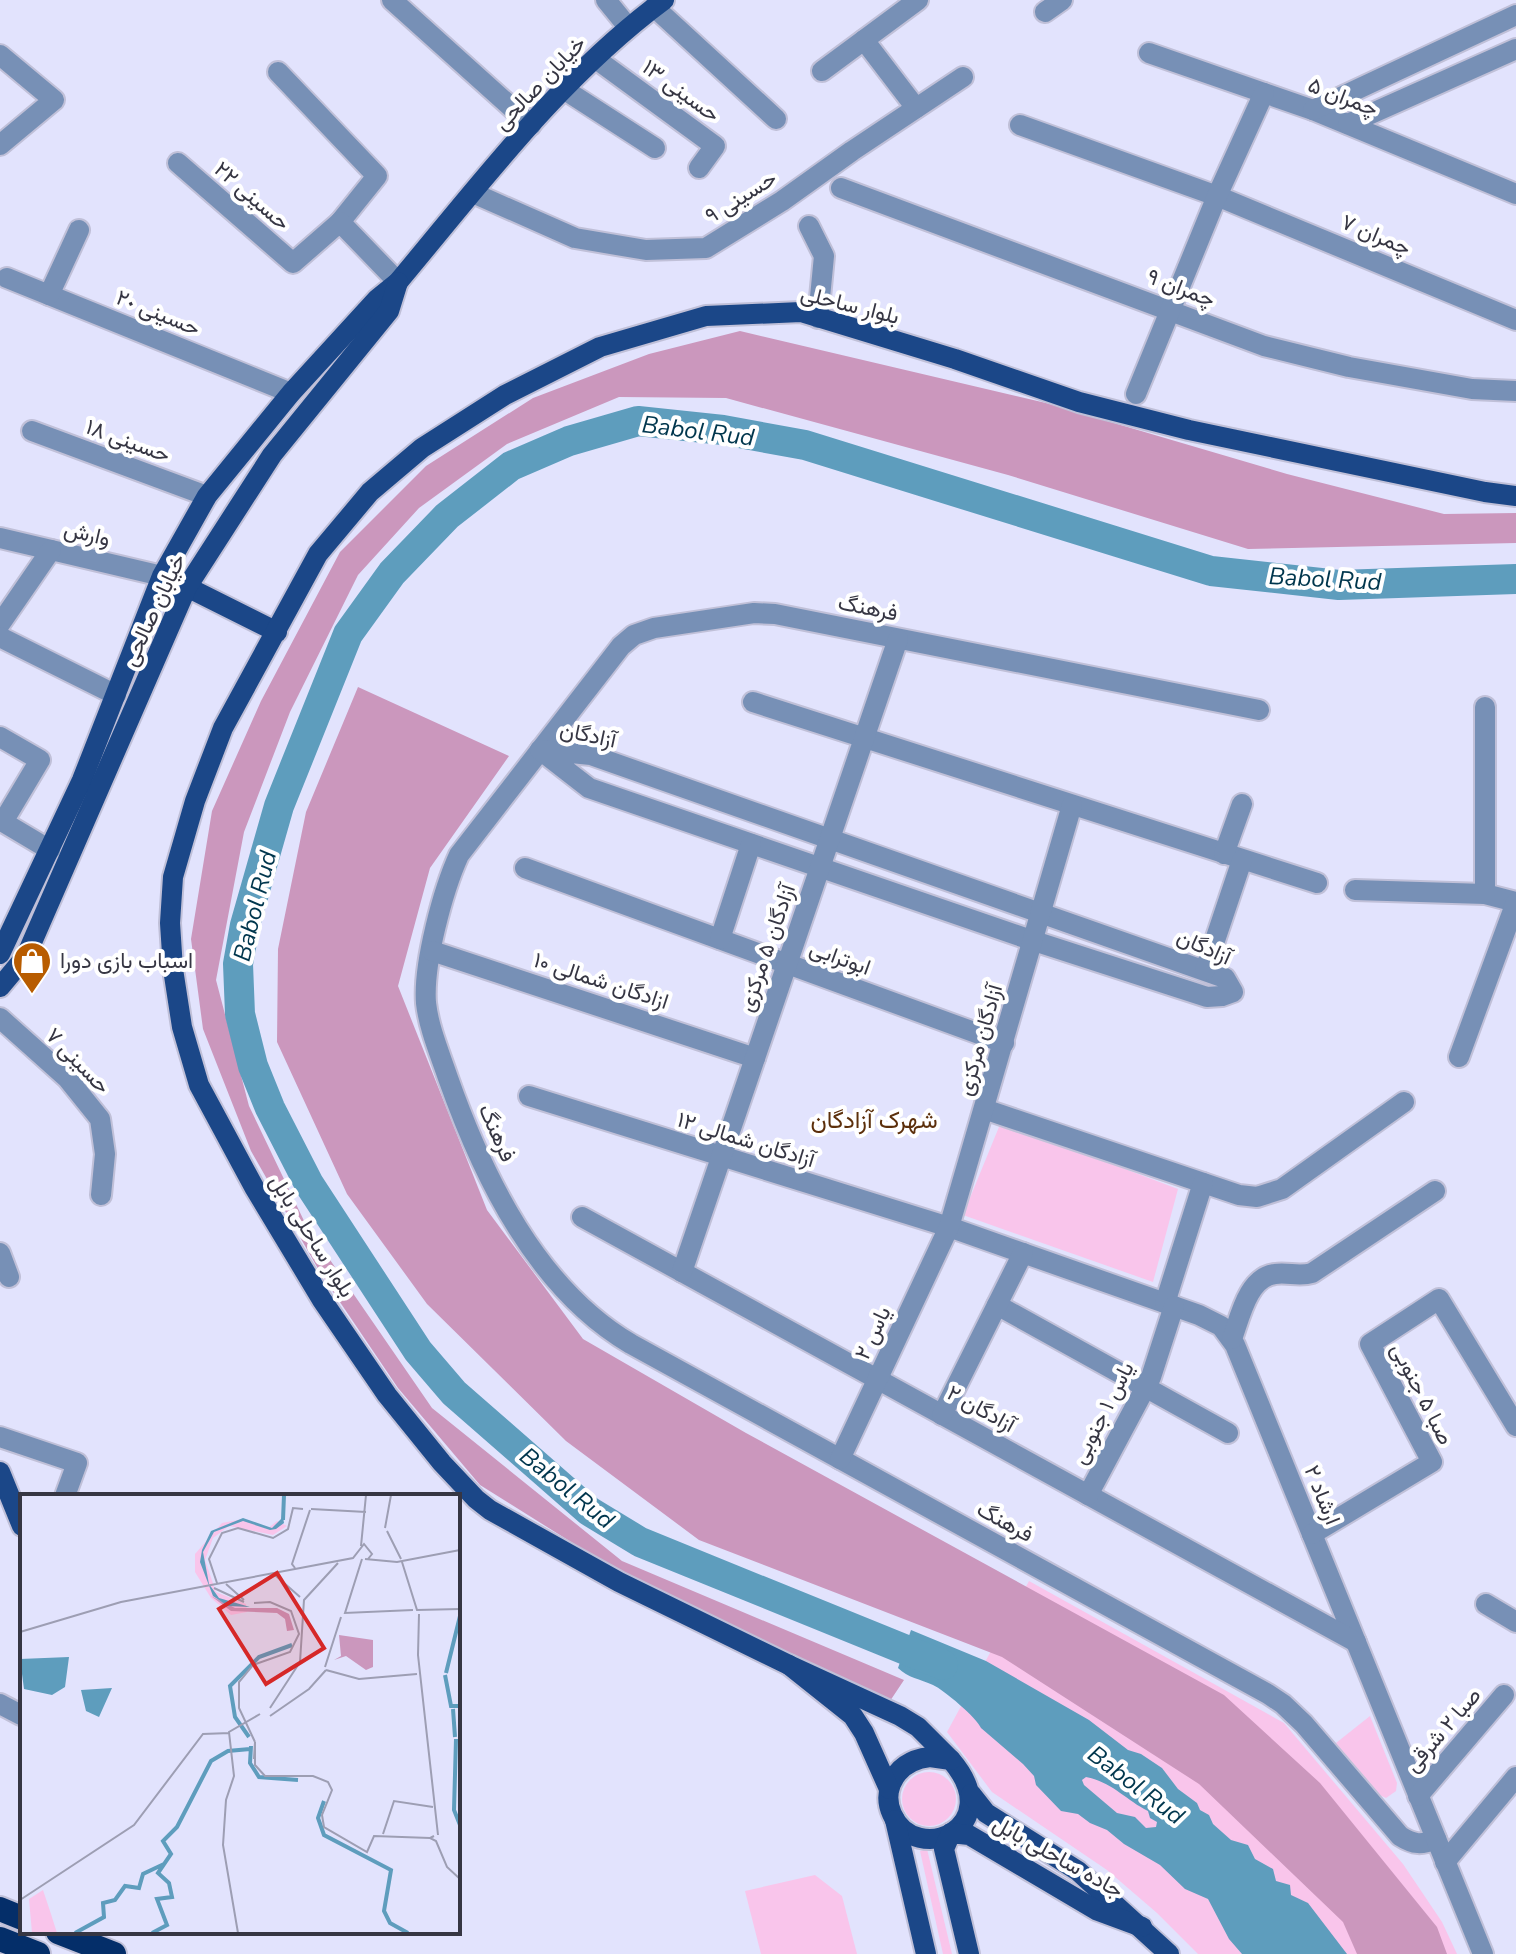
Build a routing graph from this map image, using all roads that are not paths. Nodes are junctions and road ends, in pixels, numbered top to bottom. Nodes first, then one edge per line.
1 (392, 0) edge
2 (606, 0) edge
3 (918, 0) edge
4 (1062, 0) edge
5 (659, 4) edge
6 (1045, 12) dead end
7 (1516, 15) edge
8 (628, 27) junction
9 (864, 40) junction
10 (1516, 49) edge
11 (1149, 53) dead end
12 (0, 55) edge
13 (596, 59) junction
14 (822, 71) dead end
15 (278, 72) dead end
16 (963, 77) dead end
17 (565, 90) junction
18 (1264, 93) junction
19 (916, 108) junction
20 (1313, 110) junction
21 (776, 119) dead end
22 (1348, 124) junction
23 (531, 125) junction
24 (1020, 125) dead end
25 (0, 145) edge
26 (655, 148) dead end
27 (178, 163) dead end
28 (699, 168) dead end
29 (841, 188) dead end
30 (473, 193) junction
31 (1516, 194) edge
32 (1217, 196) junction
33 (340, 222) junction
34 (809, 226) dead end
35 (79, 230) dead end
36 (7, 278) dead end
37 (398, 282) junction
38 (49, 295) junction
39 (1172, 310) junction
40 (818, 318) junction
41 (1516, 320) edge
42 (1516, 391) edge
43 (291, 393) junction
44 (1136, 394) dead end
45 (32, 431) dead end
46 (207, 496) junction
47 (1516, 496) edge
48 (0, 538) edge
49 (51, 550) junction
50 (162, 576) junction
51 (187, 587) junction
52 (0, 624) edge
53 (277, 632) junction
54 (0, 637) edge
55 (898, 639) junction
56 (116, 695) junction
57 (753, 702) dead end
58 (1485, 707) dead end
59 (1259, 710) dead end
60 (0, 737) edge
61 (864, 738) junction
62 (540, 750) junction
63 (1242, 804) dead end
64 (1072, 805) junction
65 (2, 825) edge
66 (830, 838) junction
67 (751, 844) junction
68 (50, 850) junction
69 (1233, 857) junction
70 (820, 867) junction
71 (525, 868) dead end
72 (1317, 883) dead end
73 (1355, 890) dead end
74 (1485, 894) junction
75 (1516, 902) edge
76 (1042, 912) junction
77 (720, 939) junction
78 (1034, 941) junction
79 (432, 951) junction
80 (0, 954) edge
81 (787, 964) junction
82 (1205, 970) junction
83 (0, 987) edge
84 (0, 1018) edge
85 (1004, 1043) junction
86 (1459, 1057) dead end
87 (755, 1058) junction
88 (529, 1096) dead end
89 (1404, 1102) dead end
90 (984, 1109) junction
91 (721, 1157) junction
92 (1203, 1183) junction
93 (1435, 1191) dead end
94 (101, 1195) dead end
95 (582, 1217) dead end
96 (949, 1227) junction
97 (0, 1253) edge
98 (1023, 1253) junction
99 (682, 1272) junction
100 (9, 1277) dead end
101 (1170, 1304) junction
102 (997, 1305) junction
103 (1232, 1339) junction
104 (877, 1379) junction
105 (1146, 1388) junction
106 (942, 1415) junction
107 (1516, 1426) edge
108 (1228, 1433) dead end
109 (0, 1437) edge
110 (840, 1459) junction
111 (0, 1472) edge
112 (66, 1494) edge
113 (1088, 1495) junction
114 (20, 1521) edge
115 (1312, 1534) junction
116 (1486, 1604) dead end
117 (1516, 1622) edge
118 (1356, 1642) junction
119 (789, 1665) junction
120 (1504, 1695) dead end
121 (0, 1704) edge
122 (20, 1714) edge
123 (951, 1760) junction
124 (1516, 1777) edge
125 (889, 1789) junction
126 (971, 1794) junction
127 (1418, 1796) junction
128 (895, 1820) junction
129 (951, 1833) junction
130 (1436, 1839) junction
131 (1445, 1862) junction
132 (1142, 1927) junction
133 (69, 1935) edge
134 (0, 1939) edge
135 (38, 1954) edge
136 (114, 1954) edge
137 (926, 1954) edge
138 (969, 1954) edge
139 (1169, 1954) edge
140 (1483, 1954) edge

1 - 23 street
2 - 8 street
3 - 9 street
4 - 6 street
5 - 8 main road, خيابان صالحی
5 - 21 street
7 - 20 street
8 - 13 main road, خيابان صالحی
9 - 14 street
9 - 19 street
10 - 22 street
11 - 18 street, چمران ۵
12 - 25 street
13 - 17 main road, خيابان صالحی
13 - 28 street, حسینی ۱۳
15 - 33 street
16 - 19 street, حسینی ٩
17 - 23 main road, خيابان صالحی
17 - 26 street
18 - 20 street, چمران ۵
18 - 32 street
19 - 30 street, حسینی ٩
20 - 22 street, چمران ۵
22 - 31 street, چمران ۵
23 - 30 main road, خيابان صالحی
24 - 32 street, چمران ۷
27 - 33 street, حسینی ۲۲
29 - 39 street, چمران ۹
30 - 37 main road, خيابان صالحی
32 - 39 street
32 - 41 street, چمران ۷
33 - 37 street
34 - 40 street
35 - 38 street
36 - 38 street, حسینی ٢٠
37 - 43 main road, خيابان صالحی
37 - 51 main road, خيابان صالحی
38 - 43 street, حسینی ٢٠
39 - 42 street, چمران ۹
39 - 44 street
40 - 47 main road, بلوار ساحلی
40 - 53 main road, بلوار ساحلی
43 - 46 main road, خيابان صالحی
45 - 46 street, حسینی ۱۸
46 - 50 main road, خيابان صالحی
48 - 49 street, وارش
49 - 50 street, وارش
49 - 52 street
50 - 56 main road, خيابان صالحی
51 - 53 main road
51 - 83 main road, خيابان صالحی
53 - 119 main road, بلوار ساحلی بابل
54 - 56 street
55 - 59 street, فرهنگ
55 - 61 street, آزادگان ۵ مرکزی
55 - 62 street, فرهنگ
56 - 68 main road, خيابان صالحی
57 - 61 street
58 - 74 street
60 - 65 street
61 - 64 street
61 - 66 street, آزادگان ۵ مرکزی
62 - 66 street, آزادگان
62 - 67 street, آزادگان
62 - 79 street, فرهنگ
63 - 69 street
64 - 69 street
64 - 76 street, آزادگان مرکزی
65 - 68 street
66 - 70 street, آزادگان ۵ مرکزی
66 - 76 street, آزادگان
67 - 70 street, آزادگان
67 - 77 street
68 - 80 main road, خيابان صالحی
69 - 72 street
69 - 82 street
70 - 78 street, آزادگان
70 - 81 street, آزادگان ۵ مرکزی
71 - 77 street, ابوترابی
73 - 74 street
74 - 75 street
75 - 86 street
76 - 78 street, آزادگان مرکزی
76 - 82 street, آزادگان
77 - 81 street, ابوترابی
78 - 82 street, آزادگان
78 - 85 street, آزادگان مرکزی
79 - 87 street, ازادگان شمالی ۱۰
79 - 110 street, فرهنگ
81 - 85 street, ابوترابی
81 - 87 street, آزادگان ۵ مرکزی
84 - 94 street, حسینی ۷
85 - 90 street, آزادگان مرکزی
87 - 91 street, آزادگان ۵ مرکزی
88 - 91 street, آزادگان شمالی ۱۲
89 - 92 street
90 - 92 street
90 - 96 street, آزادگان مرکزی
91 - 96 street, آزادگان شمالی ۱۲
91 - 99 street, آزادگان ۵ مرکزی
92 - 101 street, یاس ۱ جنوبی
93 - 103 street
95 - 99 street, آزادگان ۲
96 - 98 street
96 - 104 street, یاس ۲
97 - 100 street
98 - 101 street
98 - 102 street
99 - 104 street, آزادگان ۲
101 - 103 street
101 - 105 street, یاس ۱ جنوبی
102 - 105 street
102 - 106 street
103 - 115 street, ارشاد ۲
104 - 106 street, آزادگان ۲
104 - 110 street, یاس ۲
105 - 108 street
105 - 113 street, یاس ۱ جنوبی
106 - 113 street, آزادگان ۲
107 - 115 street, صبا ۵ جنوبی
109 - 112 street
110 - 130 street, فرهنگ
111 - 114 main road
113 - 118 street, آزادگان ۲
115 - 118 street, ارشاد ۲
116 - 117 street
118 - 127 street, ارشاد ۲
119 - 123 main road
119 - 125 main road
120 - 127 street, صبا ۲ شرقی
121 - 122 street
123 - 125 main road
123 - 126 main road
124 - 131 street
125 - 128 main road
126 - 129 main road
126 - 132 main road, جاده ساحلی بابل
127 - 130 street, ارشاد ۲
128 - 129 main road
128 - 137 main road
129 - 132 main road, جاده ساحلی بابل
129 - 138 main road
130 - 131 street, ارشاد ۲
131 - 140 street, ارشاد ۲
132 - 139 main road, جاده ساحلی بابل
133 - 136 highway
134 - 135 highway

